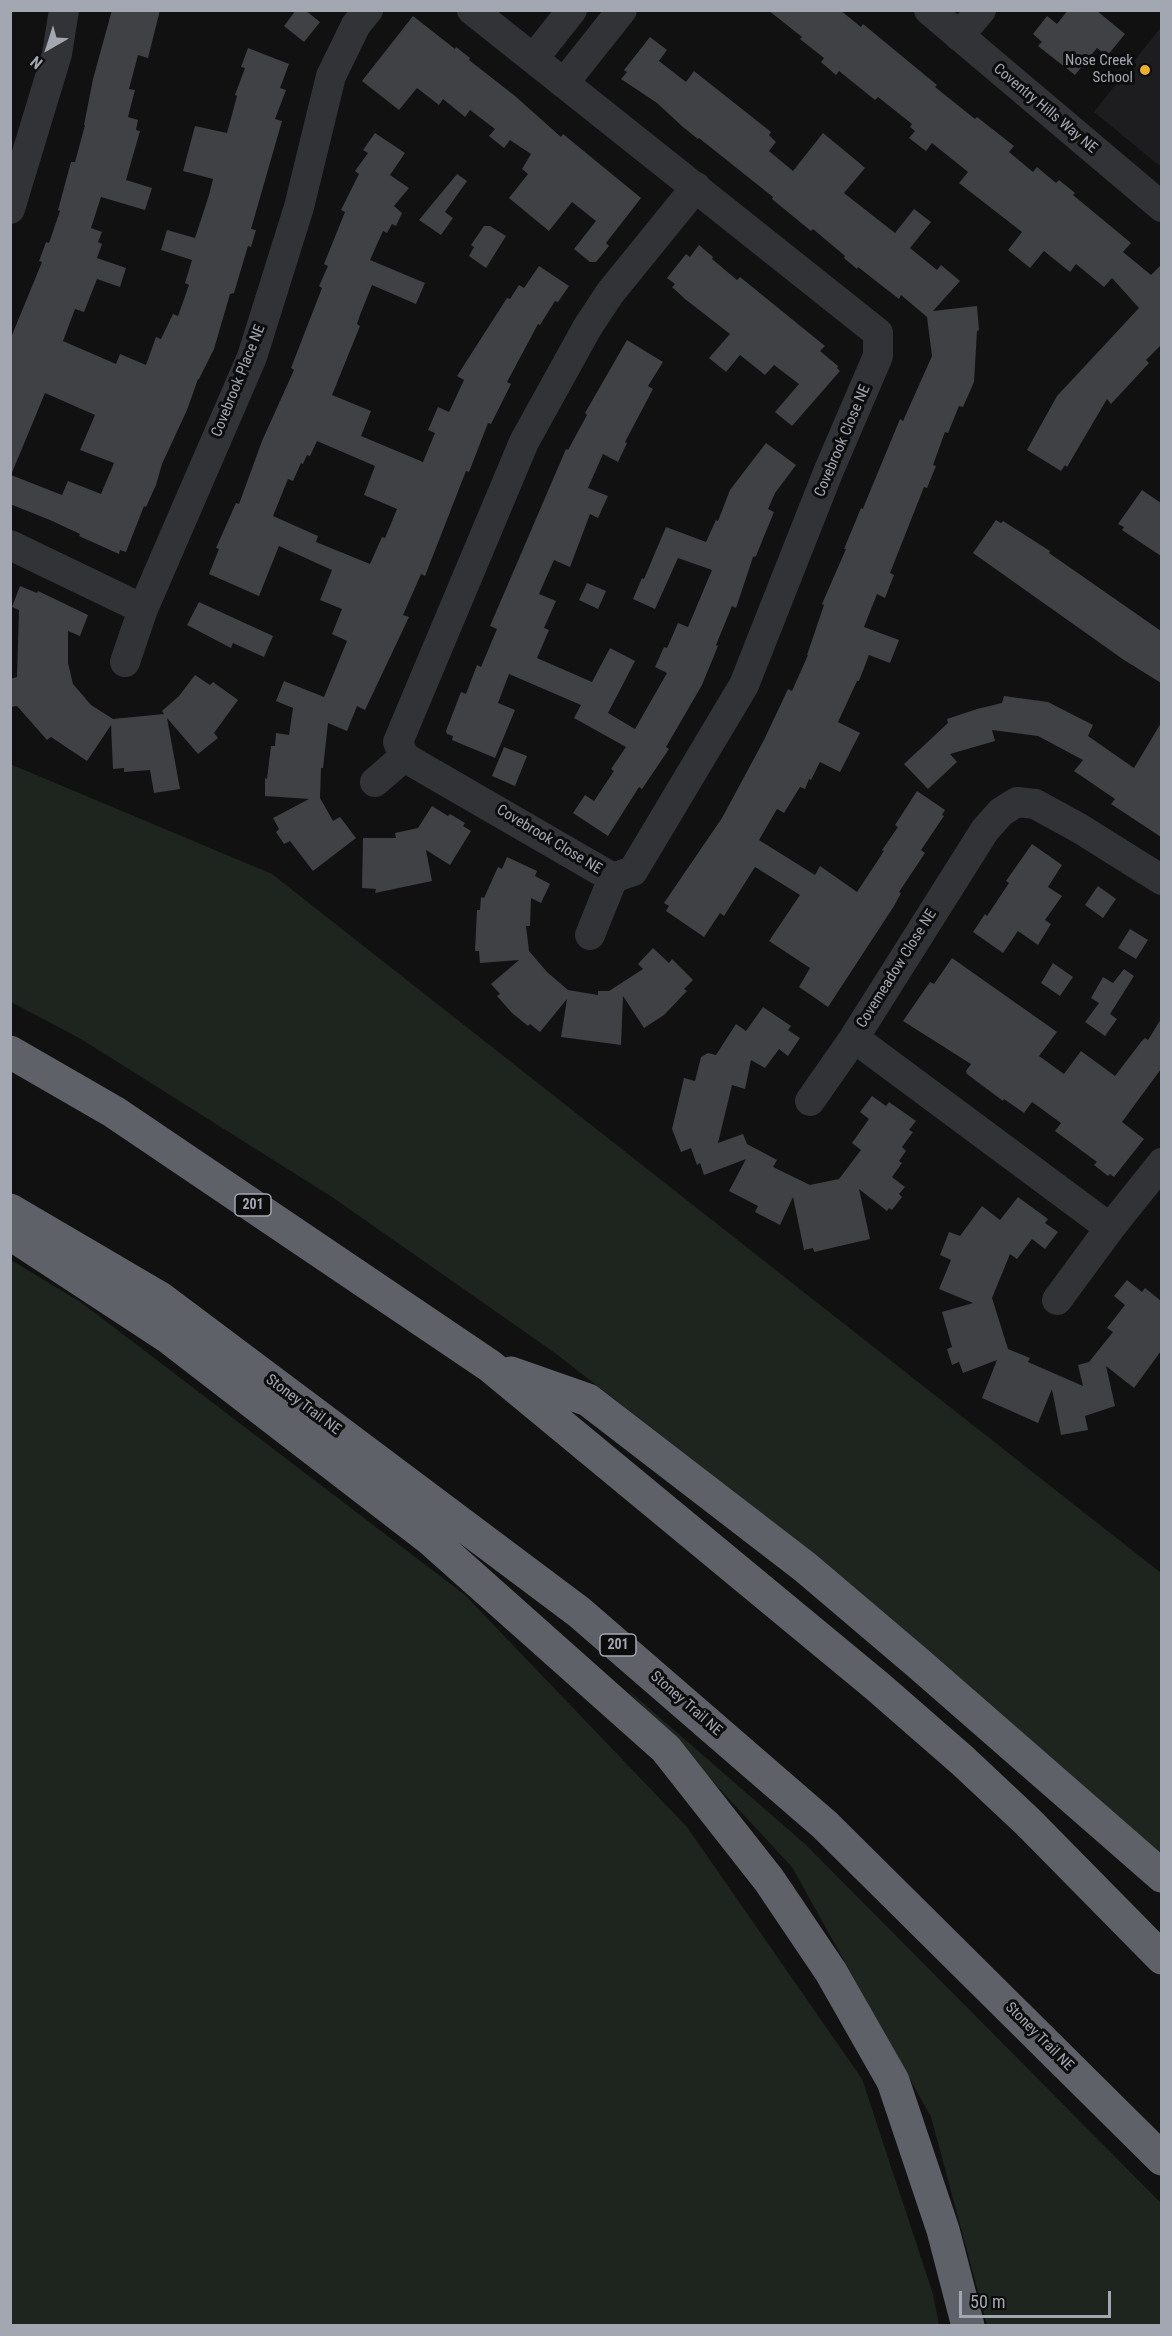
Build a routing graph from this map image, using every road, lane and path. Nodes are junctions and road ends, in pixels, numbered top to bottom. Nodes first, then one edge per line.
1 (64, 10) edge
2 (368, 10) edge
3 (472, 10) edge
4 (572, 10) edge
5 (622, 10) edge
6 (929, 10) edge
7 (981, 10) edge
8 (959, 36) junction
9 (534, 58) junction
10 (564, 83) junction
11 (696, 187) junction
12 (1161, 207) edge
13 (10, 208) edge
14 (10, 545) edge
15 (143, 609) junction
16 (125, 662) dead end
17 (404, 757) junction
18 (375, 782) dead end
19 (613, 878) junction
20 (1161, 880) edge
21 (590, 935) dead end
22 (854, 1038) junction
23 (10, 1052) edge
24 (810, 1101) dead end
25 (1161, 1163) edge
26 (10, 1210) edge
27 (1110, 1228) junction
28 (10, 1234) edge
29 (1057, 1299) dead end
30 (490, 1366) junction
31 (1028, 1822) junction
32 (1161, 1876) edge
33 (1161, 1944) edge
34 (1161, 1958) edge
35 (1161, 2159) edge
36 (968, 2325) edge

1 - 13 street
2 - 15 street, Covebrook Place NE
3 - 9 street
4 - 9 street
5 - 10 street
6 - 8 street, Coventry Hills Way NE
7 - 8 street
8 - 12 street, Coventry Hills Way NE
9 - 10 street
10 - 11 street, Covebrook Close NE
11 - 17 street
11 - 19 street, Covebrook Close NE
14 - 15 street
15 - 16 street, Covebrook Place NE
17 - 18 street
17 - 19 street, Covebrook Close NE
19 - 21 street
20 - 22 street, Covemeadow Close NE
22 - 24 street
22 - 27 street, Covemeadow Close NE
23 - 30 highway, 201
25 - 27 street
26 - 35 highway, Stoney Trail NE / 201
27 - 29 street
28 - 36 highway
30 - 31 highway, 201
30 - 32 highway
31 - 33 highway
31 - 34 highway, 201

